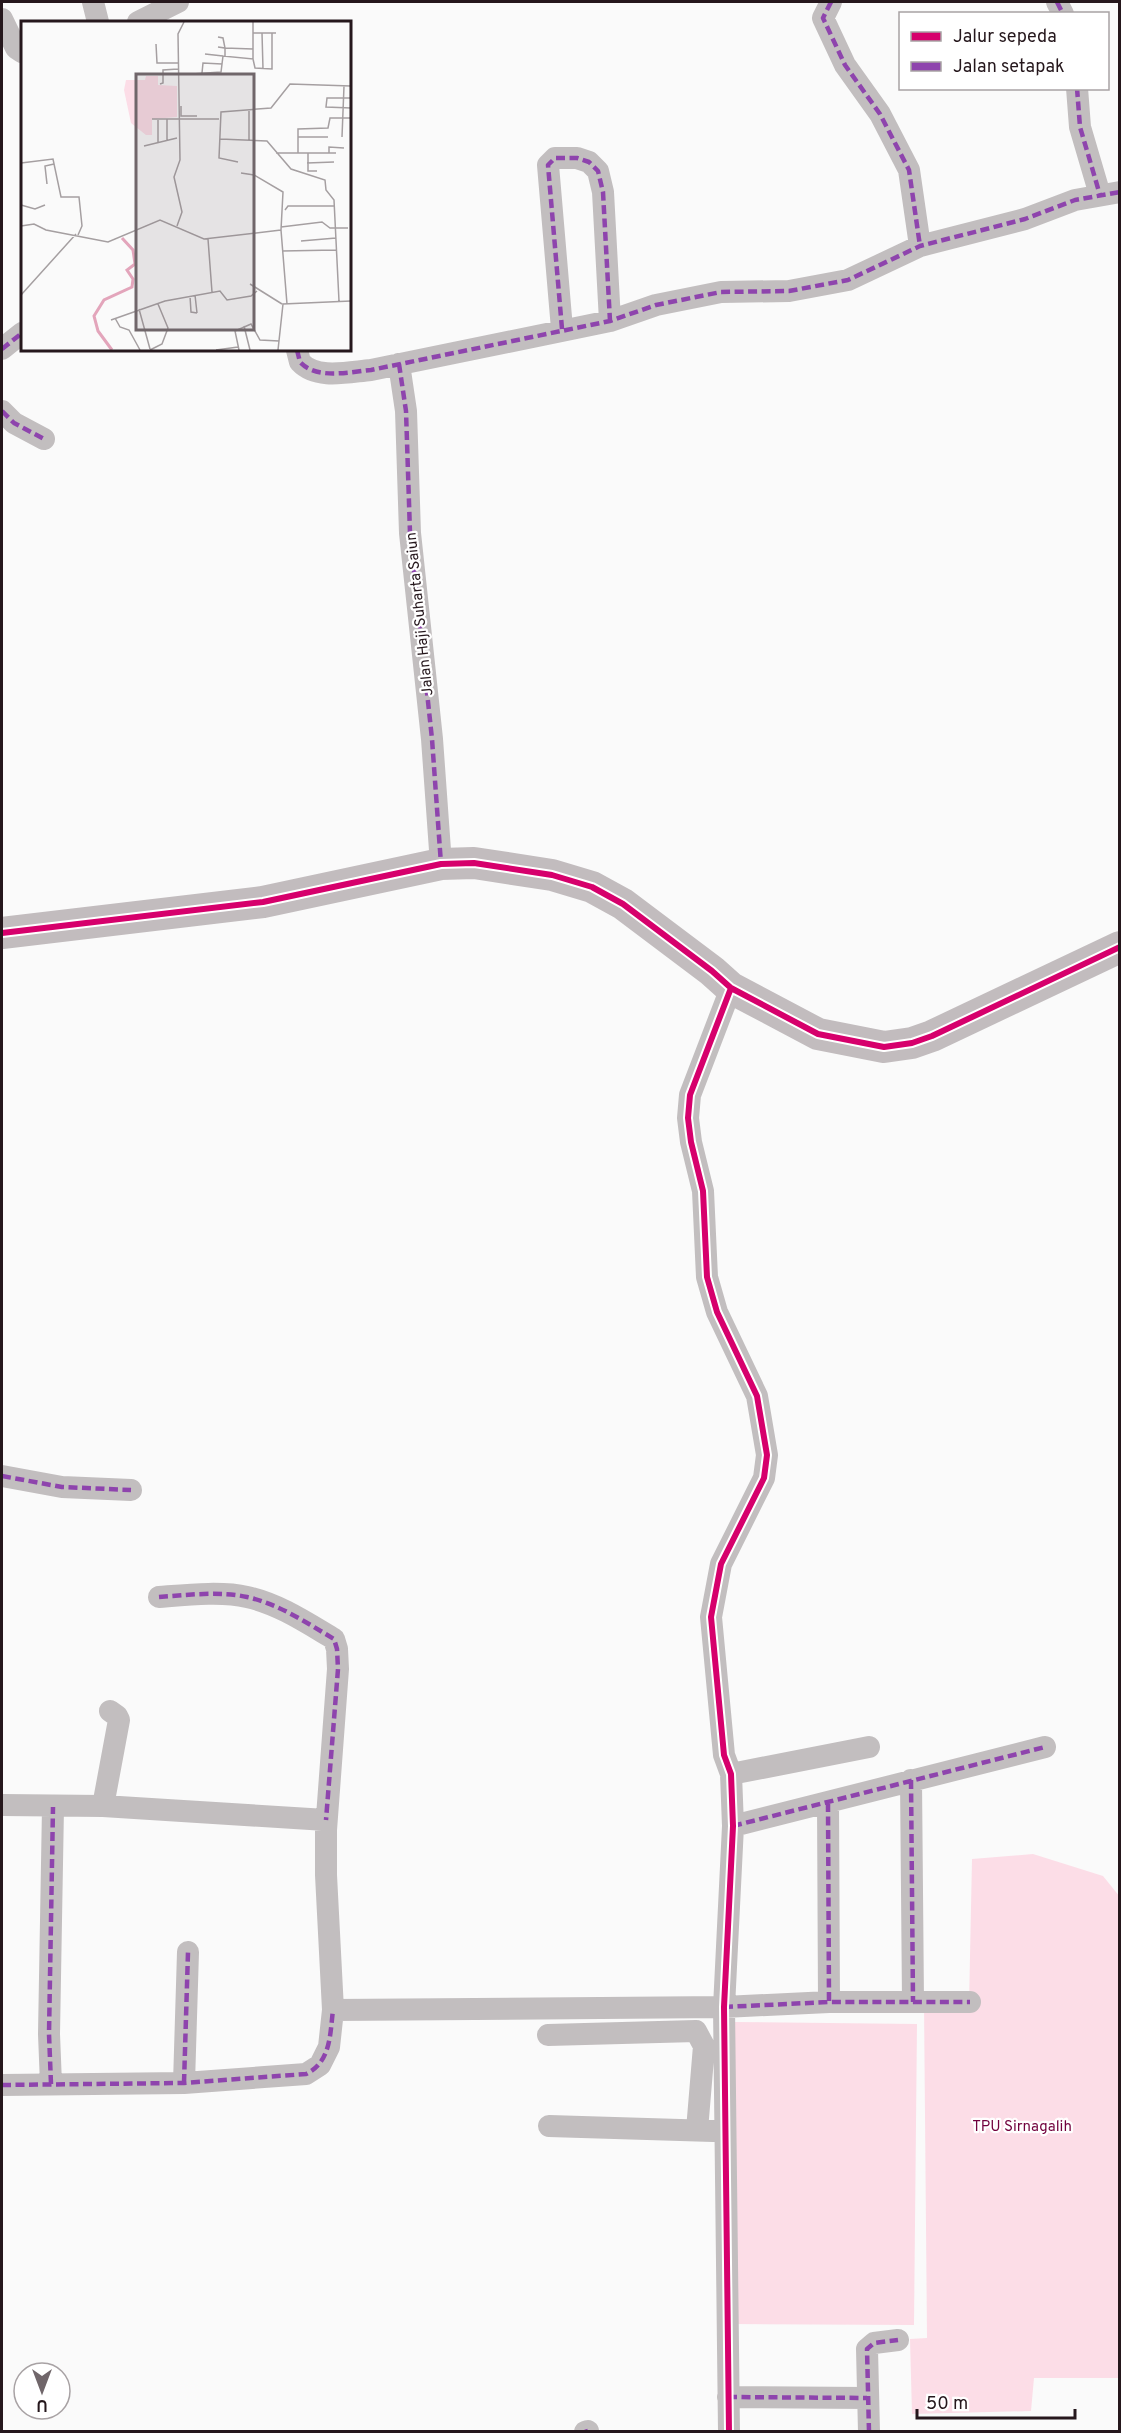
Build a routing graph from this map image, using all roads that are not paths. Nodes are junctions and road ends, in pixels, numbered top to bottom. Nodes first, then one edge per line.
1 (93, 2) edge
2 (178, 2) edge
3 (831, 2) edge
4 (2, 19) edge
5 (98, 21) edge
6 (140, 21) edge
7 (21, 51) edge
8 (1077, 90) edge
9 (1110, 194) edge
10 (920, 246) junction
11 (610, 321) junction
12 (562, 329) junction
13 (21, 334) edge
14 (2, 349) edge
15 (297, 351) edge
16 (399, 364) junction
17 (2, 411) edge
18 (44, 439) dead end
19 (441, 864) junction
20 (2, 933) edge
21 (1119, 946) edge
22 (731, 988) junction
23 (2, 1476) edge
24 (131, 1490) dead end
25 (159, 1598) dead end
26 (110, 1711) dead end
27 (869, 1747) dead end
28 (1046, 1747) dead end
29 (731, 1774) junction
30 (911, 1780) junction
31 (828, 1803) junction
32 (2, 1805) edge
33 (103, 1806) junction
34 (53, 1807) junction
35 (326, 1820) junction
36 (733, 1826) junction
37 (188, 1952) dead end
38 (830, 2002) junction
39 (913, 2002) junction
40 (970, 2002) dead end
41 (724, 2007) junction
42 (333, 2010) junction
43 (548, 2035) dead end
44 (184, 2083) junction
45 (51, 2084) junction
46 (2, 2085) edge
47 (549, 2126) dead end
48 (697, 2130) junction
49 (726, 2132) junction
50 (898, 2340) dead end
51 (728, 2397) junction
52 (867, 2398) junction
53 (729, 2432) edge
54 (869, 2432) edge

1 - 5 street
2 - 6 street
3 - 10 street
4 - 7 street
8 - 9 street
9 - 10 street
10 - 11 street
11 - 12 street
11 - 12 street
12 - 16 street
13 - 14 street
15 - 16 street
16 - 19 street, Jalan Haji Suharta Saiun
17 - 18 street
19 - 20 street
19 - 22 street
21 - 22 street
22 - 29 street
23 - 24 street
25 - 35 street
26 - 33 street
27 - 29 street
28 - 30 street
29 - 36 street
30 - 31 street
30 - 39 street
31 - 36 street
31 - 38 street
32 - 34 street
33 - 34 street
33 - 35 street
34 - 45 street
35 - 42 street
36 - 41 street
37 - 44 street
38 - 39 street
38 - 41 street
39 - 40 street
41 - 42 street
41 - 49 street
42 - 44 street
43 - 48 street
44 - 45 street
45 - 46 street
47 - 48 street
48 - 49 street
49 - 51 street
50 - 52 street
51 - 52 street
51 - 53 street
52 - 54 street

